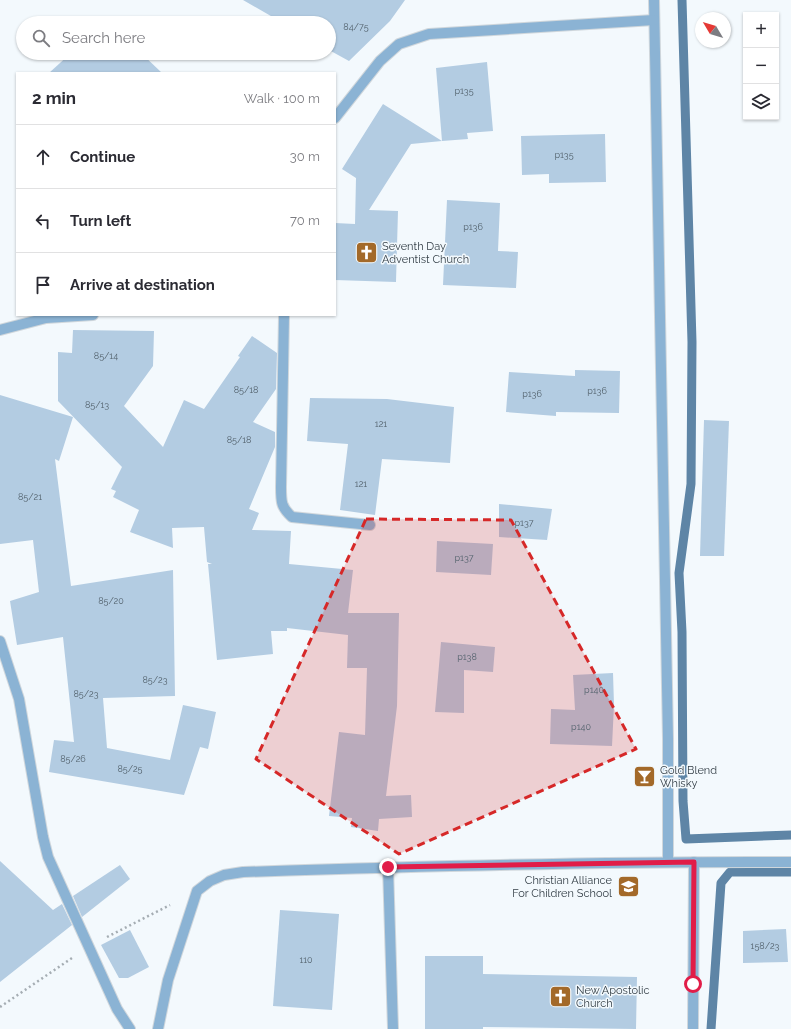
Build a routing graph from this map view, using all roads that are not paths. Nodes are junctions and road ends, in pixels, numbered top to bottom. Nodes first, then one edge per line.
1 (654, 0) edge
2 (654, 20) junction
3 (336, 117) edge
4 (77, 316) edge
5 (284, 316) edge
6 (0, 330) edge
7 (370, 525) dead end
8 (0, 640) edge
9 (668, 861) junction
10 (694, 862) junction
11 (791, 862) edge
12 (388, 867) junction
13 (130, 1029) edge
14 (158, 1029) edge
15 (393, 1029) edge
16 (693, 1029) edge

1 - 2 street
2 - 3 street
2 - 9 street
4 - 6 street
5 - 7 street
8 - 13 street
9 - 10 street
9 - 12 street
10 - 11 street
10 - 16 street
12 - 14 street
12 - 15 street

